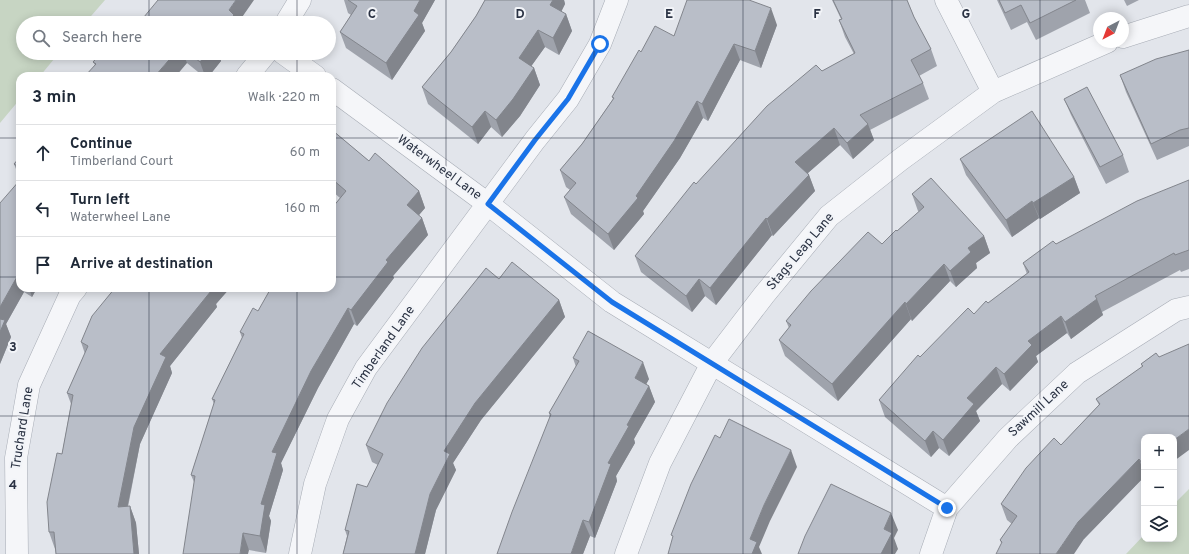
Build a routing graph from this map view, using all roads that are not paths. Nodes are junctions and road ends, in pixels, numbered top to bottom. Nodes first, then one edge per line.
1 (300, 0) edge
2 (617, 0) edge
3 (946, 0) edge
4 (290, 16) edge
5 (1189, 16) edge
6 (1129, 34) edge
7 (1093, 48) edge
8 (260, 60) edge
9 (293, 60) edge
10 (250, 72) edge
11 (309, 72) edge
12 (336, 92) edge
13 (993, 92) junction
14 (488, 204) junction
15 (73, 292) edge
16 (1189, 307) edge
17 (712, 363) junction
18 (947, 508) junction
19 (17, 554) edge
20 (300, 554) edge
21 (626, 554) edge
22 (931, 554) edge

1 - 4 street
2 - 14 street, Timberland Lane
3 - 13 street
5 - 6 street
7 - 13 street, Stags Leap Lane
8 - 10 street
9 - 11 street
12 - 14 street, Waterwheel Lane
13 - 17 street, Stags Leap Lane
14 - 17 street, Waterwheel Lane
14 - 20 street, Timberland Lane
15 - 19 street, Truchard Lane
16 - 18 street, Sawmill Lane
17 - 18 street, Waterwheel Lane
17 - 21 street, Stags Leap Lane
18 - 22 street, Sawmill Lane

